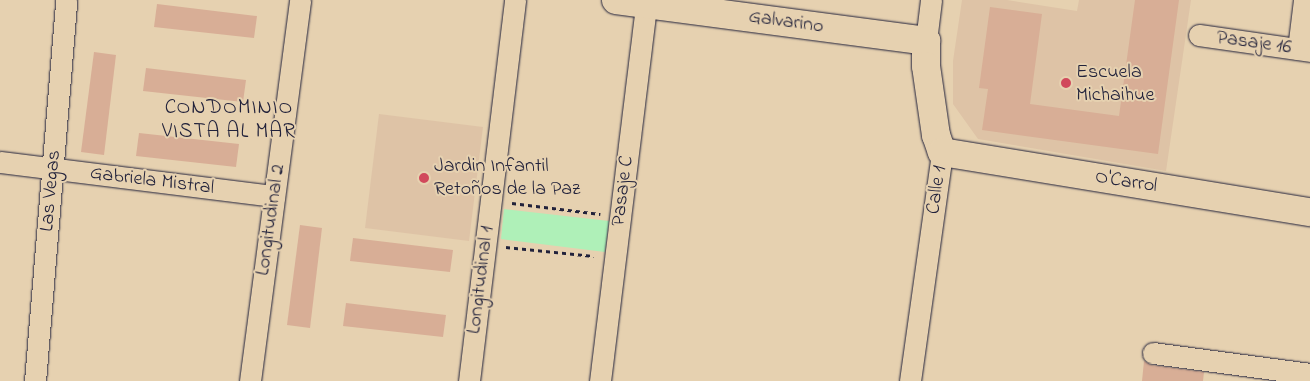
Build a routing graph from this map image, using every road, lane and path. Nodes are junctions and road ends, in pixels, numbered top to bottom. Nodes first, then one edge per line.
1 (66, 0) edge
2 (300, 0) edge
3 (515, 0) edge
4 (616, 0) edge
5 (931, 0) edge
6 (1304, 0) edge
7 (647, 2) edge
8 (1199, 35) dead end
9 (926, 41) junction
10 (1304, 50) edge
11 (942, 152) junction
12 (0, 162) edge
13 (53, 169) junction
14 (274, 196) junction
15 (491, 200) junction
16 (1310, 212) edge
17 (620, 217) junction
18 (486, 244) junction
19 (615, 259) junction
20 (1153, 353) dead end
21 (1252, 374) edge
22 (1310, 374) edge
23 (35, 381) edge
24 (250, 381) edge
25 (469, 381) edge
26 (600, 381) edge
27 (910, 381) edge

1 - 13 street, Las Vegas
2 - 14 street, Longitudinal 2
3 - 15 street, Longitudinal 1
4 - 7 street, Galvarino
5 - 9 street, Calle 1
6 - 10 street
7 - 9 street, Galvarino
7 - 17 street, Pasaje C
8 - 10 street, Pasaje 16
9 - 11 street, Calle 1
11 - 16 street, O'Carrol
11 - 27 street, Calle 1
12 - 13 street, Gabriela Mistral
13 - 14 street, Gabriela Mistral
13 - 23 street, Las Vegas
14 - 24 street, Longitudinal 2
15 - 17 path
15 - 18 street, Longitudinal 1
17 - 19 street, Pasaje C
18 - 19 path
18 - 25 street, Longitudinal 1
19 - 26 street, Pasaje C
20 - 21 street
21 - 22 street

